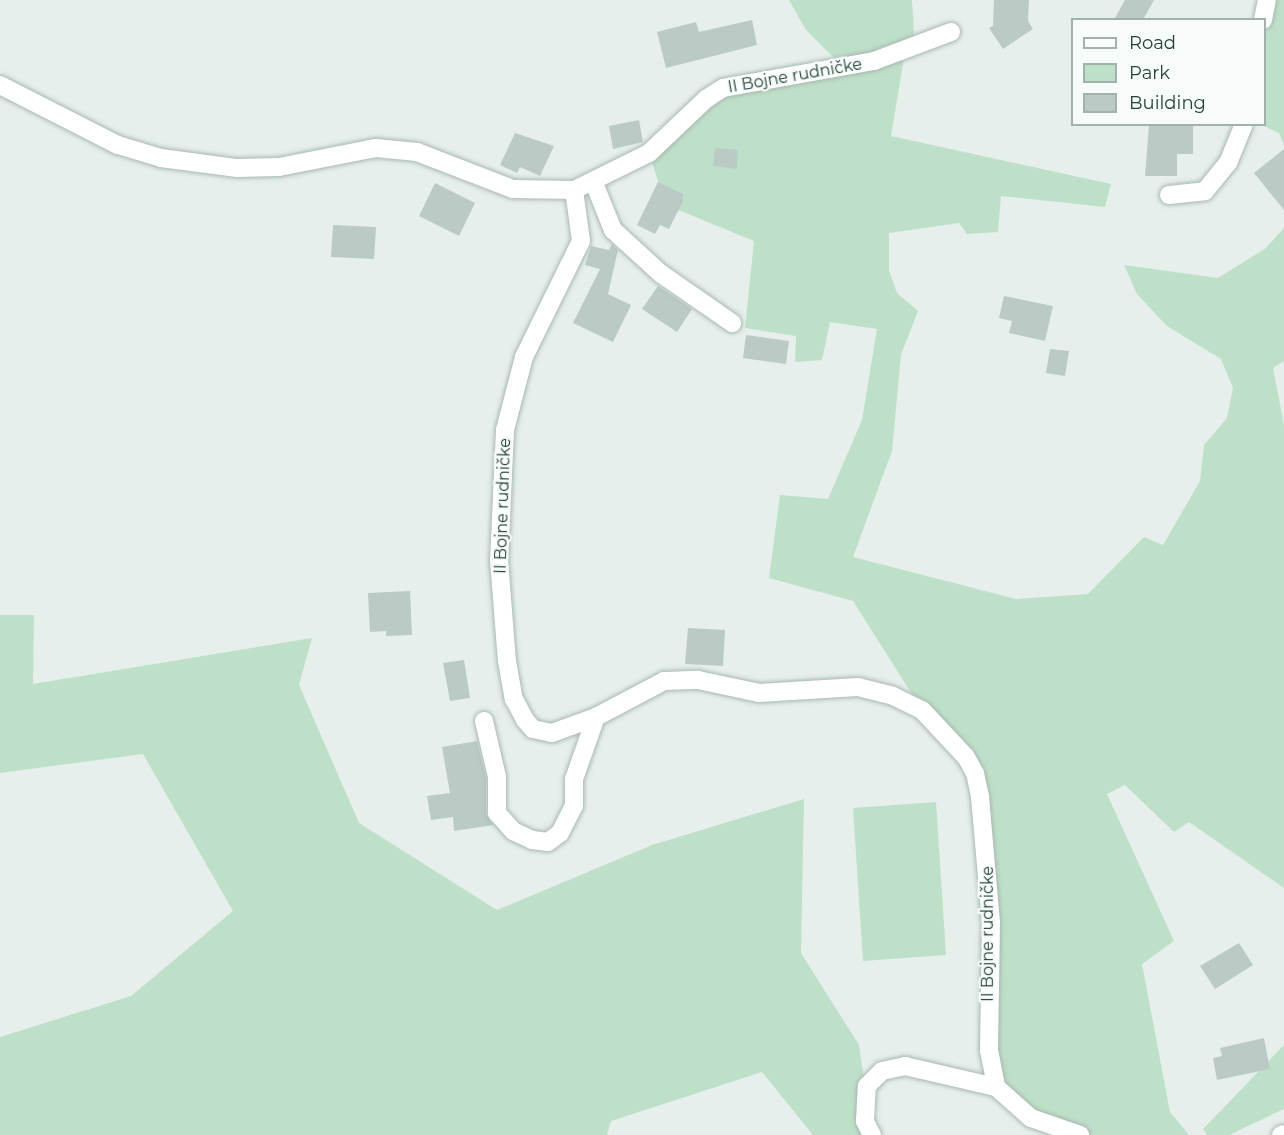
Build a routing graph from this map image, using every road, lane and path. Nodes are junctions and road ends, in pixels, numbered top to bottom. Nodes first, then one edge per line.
1 (1267, 0) edge
2 (1263, 18) edge
3 (951, 32) dead end
4 (0, 85) edge
5 (1243, 126) edge
6 (594, 183) junction
7 (574, 190) junction
8 (1168, 195) dead end
9 (732, 323) dead end
10 (596, 717) junction
11 (484, 721) dead end
12 (996, 1087) junction
13 (872, 1135) edge
14 (1080, 1135) edge

1 - 2 street
3 - 6 street, II Bojne rudničke
4 - 7 street, II Bojne rudničke
5 - 8 street
6 - 7 street, II Bojne rudničke
6 - 9 street
7 - 10 street, II Bojne rudničke
10 - 11 street
10 - 12 street, II Bojne rudničke
12 - 13 street
12 - 14 street

